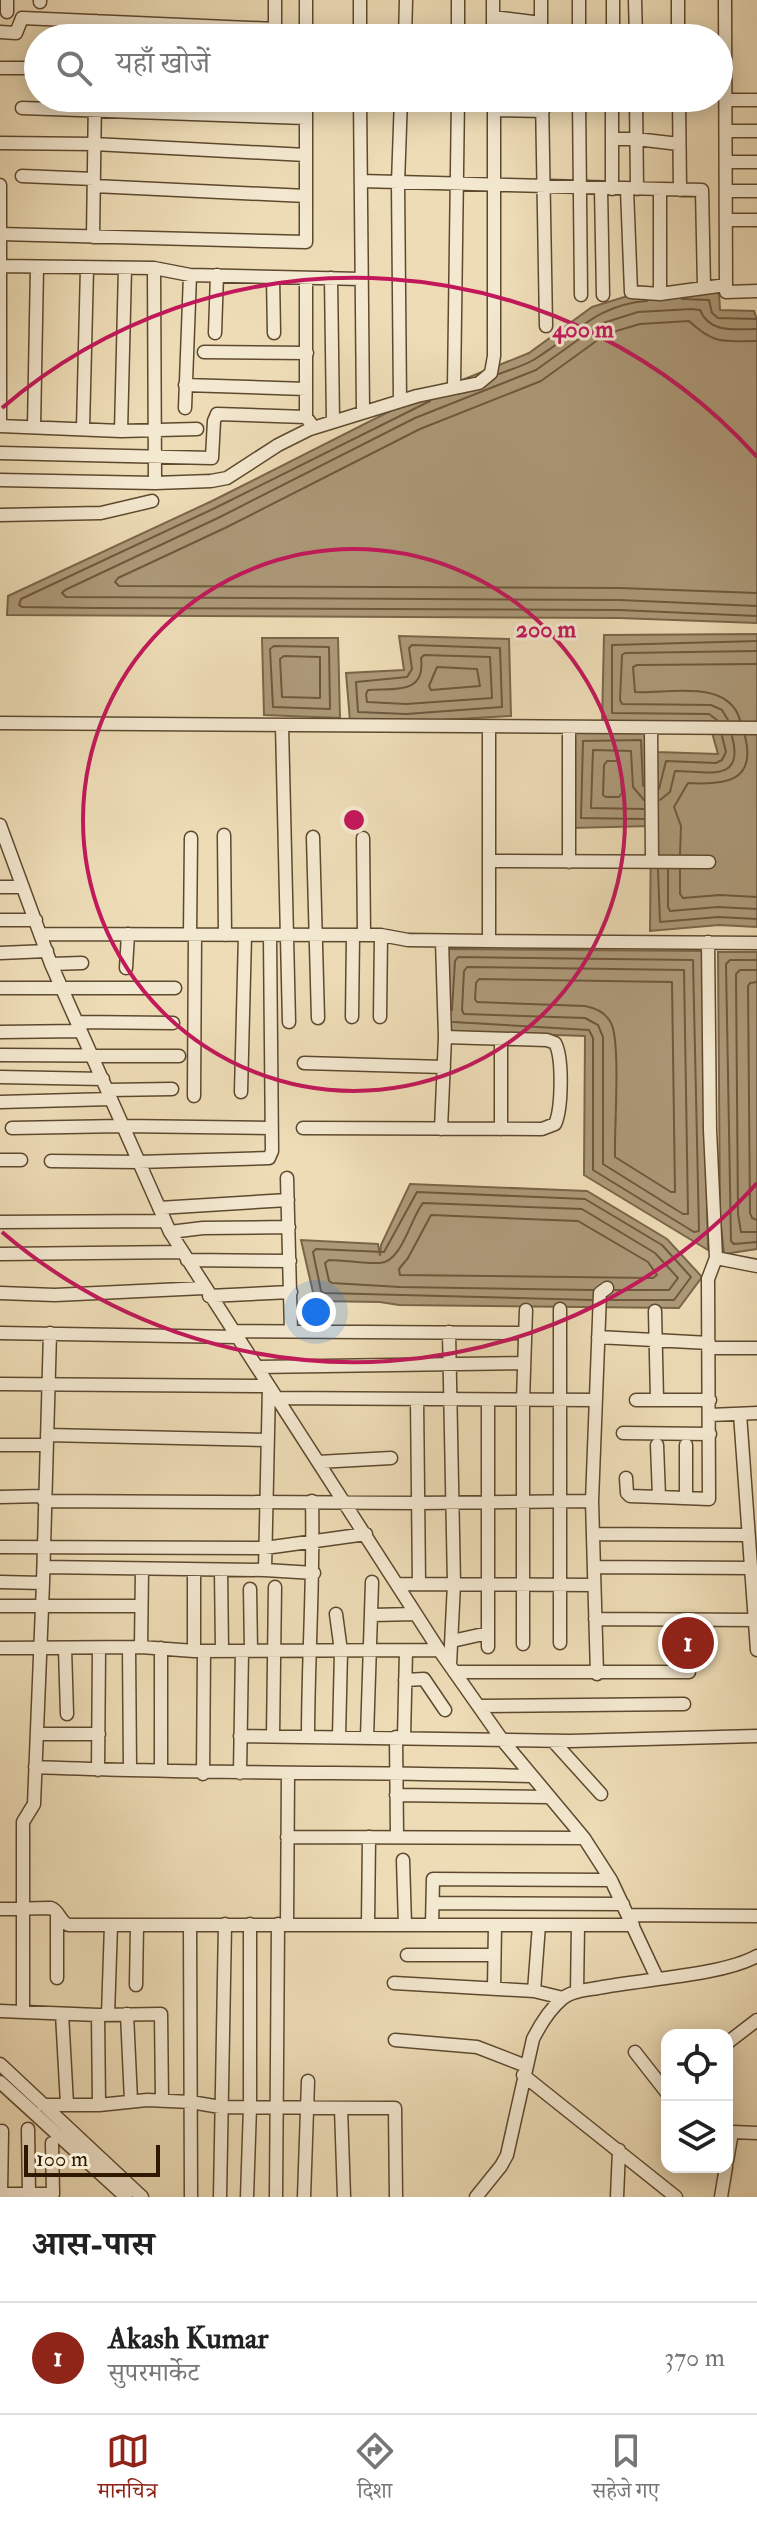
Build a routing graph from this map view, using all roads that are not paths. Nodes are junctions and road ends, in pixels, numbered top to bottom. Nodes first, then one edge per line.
1 (275, 0) edge
2 (306, 0) edge
3 (360, 0) edge
4 (406, 0) edge
5 (458, 0) edge
6 (493, 0) edge
7 (541, 0) edge
8 (579, 0) edge
9 (613, 0) edge
10 (635, 0) edge
11 (678, 0) edge
12 (725, 0) edge
13 (493, 17) junction
14 (96, 21) joint
15 (541, 23) joint
16 (141, 24) edge
17 (275, 24) edge
18 (306, 24) edge
19 (360, 24) edge
20 (405, 24) edge
21 (458, 24) edge
22 (493, 24) edge
23 (579, 24) edge
24 (613, 24) edge
25 (636, 24) edge
26 (678, 24) edge
27 (725, 24) edge
28 (0, 32) edge
29 (0, 68) edge
30 (24, 68) edge
31 (733, 100) edge
32 (757, 100) edge
33 (95, 112) edge
34 (216, 112) edge
35 (306, 112) edge
36 (360, 112) edge
37 (401, 112) edge
38 (458, 112) edge
39 (494, 112) edge
40 (542, 112) edge
41 (579, 112) edge
42 (612, 112) edge
43 (636, 112) edge
44 (679, 112) edge
45 (726, 112) edge
46 (306, 118) junction
47 (726, 131) junction
48 (757, 131) edge
49 (612, 139) junction
50 (636, 139) junction
51 (0, 143) edge
52 (94, 144) junction
53 (679, 144) junction
54 (306, 155) junction
55 (726, 162) junction
56 (757, 162) edge
57 (22, 176) dead end
58 (361, 181) junction
59 (94, 182) junction
60 (398, 183) junction
61 (0, 185) edge
62 (458, 186) junction
63 (494, 187) junction
64 (544, 187) junction
65 (579, 188) junction
66 (606, 188) junction
67 (632, 189) junction
68 (660, 190) junction
69 (680, 190) junction
70 (726, 191) junction
71 (757, 191) edge
72 (306, 196) junction
73 (726, 220) junction
74 (757, 220) edge
75 (0, 234) edge
76 (93, 237) junction
77 (0, 266) edge
78 (37, 267) junction
79 (87, 268) junction
80 (125, 268) junction
81 (154, 268) junction
82 (190, 275) junction
83 (217, 275) junction
84 (273, 277) junction
85 (306, 278) junction
86 (331, 278) junction
87 (361, 279) junction
88 (726, 285) junction
89 (704, 287) junction
90 (757, 291) edge
91 (660, 294) junction
92 (581, 295) dead end
93 (603, 295) dead end
94 (546, 326) dead end
95 (215, 333) dead end
96 (274, 333) dead end
97 (204, 352) dead end
98 (307, 353) junction
99 (185, 385) junction
100 (454, 388) junction
101 (306, 389) junction
102 (400, 401) junction
103 (185, 408) dead end
104 (363, 412) junction
105 (333, 421) junction
106 (310, 422) junction
107 (34, 427) junction
108 (83, 428) junction
109 (156, 429) junction
110 (197, 429) dead end
111 (121, 431) junction
112 (0, 453) edge
113 (155, 457) junction
114 (0, 480) edge
115 (155, 483) junction
116 (152, 501) dead end
117 (0, 515) edge
118 (0, 723) edge
119 (282, 726) junction
120 (489, 727) junction
121 (569, 728) junction
122 (651, 728) junction
123 (757, 728) edge
124 (0, 825) edge
125 (224, 835) dead end
126 (313, 837) dead end
127 (191, 838) dead end
128 (363, 838) dead end
129 (5, 853) edge
130 (489, 861) junction
131 (569, 862) junction
132 (652, 862) junction
133 (709, 862) dead end
134 (0, 887) edge
135 (23, 887) junction
136 (0, 920) edge
137 (36, 920) junction
138 (41, 934) junction
139 (128, 934) junction
140 (192, 935) junction
141 (225, 935) junction
142 (245, 935) junction
143 (381, 935) junction
144 (270, 936) junction
145 (288, 936) junction
146 (316, 936) junction
147 (358, 936) junction
148 (442, 941) junction
149 (489, 941) junction
150 (708, 942) junction
151 (757, 943) edge
152 (47, 951) junction
153 (0, 953) edge
154 (82, 963) dead end
155 (51, 964) junction
156 (126, 968) dead end
157 (62, 987) junction
158 (0, 988) edge
159 (175, 988) dead end
160 (352, 1017) dead end
161 (380, 1017) dead end
162 (318, 1018) dead end
163 (289, 1022) dead end
164 (173, 1023) dead end
165 (79, 1026) junction
166 (0, 1032) edge
167 (445, 1037) junction
168 (501, 1039) junction
169 (92, 1054) junction
170 (0, 1055) edge
171 (179, 1056) dead end
172 (304, 1063) dead end
173 (444, 1067) junction
174 (0, 1077) edge
175 (108, 1089) junction
176 (172, 1089) dead end
177 (241, 1092) dead end
178 (194, 1096) dead end
179 (0, 1102) edge
180 (122, 1126) junction
181 (12, 1128) dead end
182 (271, 1128) junction
183 (303, 1128) dead end
184 (441, 1129) junction
185 (501, 1129) junction
186 (0, 1160) edge
187 (21, 1160) dead end
188 (51, 1161) dead end
189 (138, 1162) junction
190 (287, 1178) dead end
191 (288, 1200) junction
192 (164, 1220) junction
193 (0, 1222) edge
194 (289, 1227) junction
195 (0, 1254) edge
196 (184, 1256) junction
197 (290, 1261) junction
198 (715, 1262) junction
199 (757, 1266) edge
200 (607, 1288) dead end
201 (207, 1292) junction
202 (291, 1292) junction
203 (0, 1293) edge
204 (560, 1309) dead end
205 (526, 1310) dead end
206 (655, 1311) dead end
207 (291, 1331) junction
208 (449, 1332) junction
209 (0, 1333) edge
210 (50, 1333) junction
211 (525, 1333) junction
212 (235, 1334) junction
213 (598, 1337) junction
214 (656, 1340) junction
215 (709, 1345) junction
216 (757, 1348) edge
217 (524, 1363) junction
218 (450, 1364) junction
219 (257, 1367) junction
220 (0, 1384) edge
221 (48, 1384) junction
222 (269, 1386) junction
223 (277, 1398) junction
224 (417, 1399) junction
225 (452, 1399) junction
226 (488, 1400) junction
227 (523, 1400) junction
228 (561, 1400) junction
229 (596, 1400) junction
230 (636, 1400) dead end
231 (657, 1400) junction
232 (710, 1400) junction
233 (757, 1413) edge
234 (740, 1414) junction
235 (710, 1415) junction
236 (623, 1433) dead end
237 (710, 1434) junction
238 (46, 1440) junction
239 (268, 1440) junction
240 (0, 1445) edge
241 (657, 1445) dead end
242 (686, 1445) dead end
243 (391, 1458) dead end
244 (318, 1462) junction
245 (757, 1465) edge
246 (743, 1466) junction
247 (626, 1478) dead end
248 (0, 1497) edge
249 (659, 1497) junction
250 (686, 1498) junction
251 (44, 1499) junction
252 (265, 1501) junction
253 (312, 1501) junction
254 (344, 1501) junction
255 (560, 1501) junction
256 (592, 1501) junction
257 (489, 1502) junction
258 (523, 1502) junction
259 (418, 1503) junction
260 (453, 1503) junction
261 (750, 1527) edge
262 (366, 1534) junction
263 (593, 1534) junction
264 (313, 1540) junction
265 (44, 1546) junction
266 (0, 1547) edge
267 (265, 1548) junction
268 (752, 1560) edge
269 (44, 1567) junction
270 (594, 1567) junction
271 (142, 1569) junction
272 (194, 1570) junction
273 (221, 1570) junction
274 (265, 1570) junction
275 (314, 1573) junction
276 (0, 1582) edge
277 (372, 1582) dead end
278 (43, 1583) junction
279 (397, 1584) junction
280 (419, 1584) junction
281 (454, 1584) junction
282 (489, 1584) junction
283 (523, 1584) junction
284 (561, 1585) junction
285 (594, 1585) junction
286 (275, 1587) dead end
287 (250, 1589) dead end
288 (0, 1606) edge
289 (42, 1606) junction
290 (141, 1606) junction
291 (336, 1614) dead end
292 (415, 1614) junction
293 (372, 1615) junction
294 (595, 1619) junction
295 (756, 1620) edge
296 (488, 1633) junction
297 (452, 1641) junction
298 (560, 1643) dead end
299 (523, 1644) dead end
300 (488, 1647) dead end
301 (0, 1648) edge
302 (39, 1648) junction
303 (135, 1648) junction
304 (161, 1648) junction
305 (65, 1649) junction
306 (99, 1649) junction
307 (439, 1650) junction
308 (757, 1650) edge
309 (199, 1651) junction
310 (222, 1651) junction
311 (246, 1651) junction
312 (275, 1651) junction
313 (308, 1651) junction
314 (341, 1651) junction
315 (371, 1651) junction
316 (406, 1651) junction
317 (453, 1669) junction
318 (689, 1672) dead end
319 (597, 1674) junction
320 (405, 1680) junction
321 (684, 1704) dead end
322 (480, 1706) junction
323 (445, 1710) dead end
324 (67, 1714) dead end
325 (37, 1734) junction
326 (99, 1734) junction
327 (240, 1736) junction
328 (273, 1736) junction
329 (757, 1736) edge
330 (308, 1737) junction
331 (339, 1737) junction
332 (367, 1737) junction
333 (400, 1737) junction
334 (503, 1741) junction
335 (553, 1741) junction
336 (35, 1767) junction
337 (130, 1769) junction
338 (161, 1769) junction
339 (98, 1770) junction
340 (240, 1773) junction
341 (288, 1773) junction
342 (396, 1773) junction
343 (203, 1774) junction
344 (531, 1776) junction
345 (601, 1794) dead end
346 (396, 1795) junction
347 (549, 1797) junction
348 (397, 1836) junction
349 (287, 1837) junction
350 (369, 1837) junction
351 (584, 1838) junction
352 (403, 1860) dead end
353 (611, 1880) junction
354 (433, 1903) junction
355 (0, 1909) edge
356 (23, 1909) junction
357 (57, 1911) junction
358 (628, 1915) junction
359 (757, 1916) edge
360 (225, 1924) junction
361 (250, 1924) junction
362 (282, 1924) junction
363 (368, 1924) junction
364 (111, 1925) junction
365 (137, 1925) junction
366 (190, 1925) junction
367 (405, 1925) junction
368 (432, 1925) junction
369 (495, 1925) junction
370 (539, 1925) junction
371 (578, 1925) junction
372 (407, 1955) dead end
373 (494, 1955) junction
374 (757, 1956) edge
375 (57, 1978) dead end
376 (657, 1978) junction
377 (394, 1983) dead end
378 (136, 1985) dead end
379 (494, 1989) junction
380 (534, 1991) junction
381 (577, 1992) junction
382 (563, 1998) junction
383 (0, 2011) edge
384 (23, 2011) junction
385 (62, 2014) junction
386 (127, 2014) junction
387 (103, 2015) junction
388 (757, 2020) edge
389 (733, 2038) edge
390 (395, 2040) dead end
391 (635, 2052) dead end
392 (0, 2064) edge
393 (524, 2070) junction
394 (308, 2081) dead end
395 (0, 2082) edge
396 (661, 2085) edge
397 (162, 2100) junction
398 (131, 2101) junction
399 (191, 2102) junction
400 (67, 2104) junction
401 (43, 2105) junction
402 (99, 2105) junction
403 (220, 2107) junction
404 (250, 2107) junction
405 (275, 2107) junction
406 (307, 2108) junction
407 (341, 2108) junction
408 (28, 2129) dead end
409 (2, 2131) dead end
410 (733, 2131) edge
411 (757, 2133) edge
412 (52, 2143) dead end
413 (619, 2150) junction
414 (725, 2173) edge
415 (1, 2194) edge
416 (22, 2195) edge
417 (123, 2196) edge
418 (142, 2197) edge
419 (191, 2197) edge
420 (220, 2197) edge
421 (247, 2197) edge
422 (276, 2197) edge
423 (304, 2197) edge
424 (344, 2197) edge
425 (396, 2197) edge
426 (476, 2197) edge
427 (617, 2197) edge
428 (676, 2197) edge
429 (721, 2197) edge

1 - 17 street
2 - 18 street
3 - 19 street
4 - 20 street
5 - 21 street
6 - 13 street
7 - 15 street
8 - 23 street
9 - 24 street
10 - 25 street
11 - 26 street
12 - 27 street
13 - 15 street
13 - 22 street
14 - 16 street
14 - 28 street
29 - 30 street
31 - 32 street
33 - 52 street
34 - 46 street
35 - 46 street
36 - 58 street
37 - 60 street
38 - 62 street
39 - 63 street
40 - 64 street
41 - 65 street
42 - 49 street
43 - 50 street
44 - 53 street
45 - 47 street
46 - 54 street
47 - 48 street
47 - 55 street
49 - 50 street
49 - 66 street
50 - 53 street
50 - 67 street
51 - 52 street
52 - 54 street
52 - 59 street
53 - 69 street
54 - 72 street
55 - 56 street
55 - 70 street
57 - 59 street
58 - 60 street
58 - 87 street
59 - 72 street
59 - 76 street
60 - 62 street
60 - 102 street
61 - 75 street
62 - 63 street
62 - 100 street
63 - 64 street
63 - 100 street
64 - 65 street
64 - 94 street
65 - 66 street
65 - 92 street
66 - 67 street
66 - 93 street
67 - 68 street
67 - 91 street
68 - 69 street
68 - 91 street
69 - 89 street
70 - 71 street
70 - 73 street
72 - 76 street
73 - 74 street
73 - 88 street
75 - 76 street
75 - 77 street
77 - 78 street
77 - 107 street
78 - 79 street
78 - 107 street
79 - 80 street
79 - 108 street
80 - 81 street
80 - 111 street
81 - 82 street
81 - 109 street
82 - 83 street
82 - 99 street
83 - 84 street
83 - 95 street
84 - 85 street
84 - 96 street
85 - 86 street
85 - 98 street
86 - 87 street
86 - 105 street
87 - 104 street
88 - 89 street
88 - 90 street
89 - 91 street
97 - 98 street
98 - 101 street
99 - 101 street
99 - 103 street
100 - 102 street
101 - 106 street
102 - 104 street
104 - 105 street
105 - 106 street
106 - 113 street
106 - 115 street
107 - 108 street
108 - 111 street
109 - 110 street
109 - 111 street
109 - 113 street
112 - 113 street
113 - 115 street
114 - 115 street
116 - 117 street
118 - 119 street
119 - 120 street
119 - 145 street
120 - 121 street
120 - 130 street
121 - 122 street
121 - 131 street
122 - 123 street
122 - 132 street
124 - 129 street
125 - 141 street
126 - 146 street
127 - 140 street
128 - 147 street
129 - 135 street
130 - 131 street
130 - 149 street
131 - 132 street
132 - 133 street
134 - 135 street
135 - 137 street
136 - 137 street
137 - 138 street
138 - 139 street
138 - 152 street
139 - 140 street
139 - 156 street
140 - 141 street
140 - 178 street
141 - 142 street
142 - 144 street
142 - 177 street
143 - 147 street
143 - 148 street
143 - 161 street
144 - 145 street
144 - 182 street
145 - 146 street
145 - 163 street
146 - 147 street
146 - 162 street
147 - 160 street
148 - 149 street
148 - 167 street
149 - 150 street
150 - 151 street
150 - 198 street
152 - 153 street
152 - 155 street
154 - 155 street
155 - 157 street
157 - 158 street
157 - 159 street
157 - 165 street
164 - 165 street
165 - 166 street
165 - 169 street
167 - 168 street
167 - 173 street
168 - 185 street
168 - 185 street
169 - 170 street
169 - 171 street
169 - 175 street
172 - 173 street
173 - 184 street
174 - 175 street
175 - 176 street
175 - 179 street
175 - 180 street
180 - 181 street
180 - 182 street
180 - 189 street
182 - 189 street
183 - 184 street
184 - 185 street
186 - 187 street
188 - 189 street
189 - 192 street
190 - 191 street
191 - 192 street
191 - 194 street
192 - 193 street
192 - 194 street
192 - 196 street
194 - 197 street
195 - 196 street
196 - 197 street
196 - 201 street
197 - 202 street
198 - 199 street
198 - 215 street
200 - 213 street
201 - 202 street
201 - 203 street
201 - 212 street
202 - 207 street
204 - 228 street
205 - 211 street
206 - 214 street
207 - 208 street
207 - 212 street
208 - 211 street
208 - 218 street
209 - 210 street
210 - 212 street
210 - 221 street
211 - 217 street
212 - 219 street
213 - 214 street
213 - 229 street
214 - 215 street
214 - 231 street
215 - 216 street
215 - 232 street
217 - 218 street
217 - 227 street
218 - 219 street
218 - 225 street
219 - 222 street
220 - 221 street
221 - 222 street
221 - 238 street
222 - 223 street
222 - 239 street
223 - 224 street
223 - 244 street
224 - 225 street
224 - 259 street
225 - 226 street
225 - 260 street
226 - 227 street
226 - 257 street
227 - 228 street
227 - 258 street
228 - 229 street
228 - 255 street
229 - 256 street
230 - 231 street
231 - 232 street
232 - 235 street
233 - 234 street
234 - 235 street
234 - 246 street
235 - 237 street
236 - 237 street
237 - 250 street
238 - 239 street
238 - 240 street
238 - 251 street
239 - 252 street
241 - 249 street
242 - 250 street
243 - 244 street
244 - 254 street
245 - 246 street
246 - 261 street
247 - 249 street
248 - 251 street
249 - 250 street
251 - 252 street
251 - 265 street
252 - 253 street
252 - 267 street
253 - 254 street
253 - 264 street
254 - 259 street
254 - 262 street
255 - 256 street
255 - 258 street
255 - 284 street
256 - 263 street
257 - 258 street
257 - 260 street
257 - 282 street
258 - 283 street
259 - 260 street
259 - 280 street
260 - 281 street
261 - 263 street
261 - 268 street
262 - 264 street
262 - 279 street
263 - 270 street
264 - 267 street
264 - 275 street
265 - 266 street
265 - 267 street
265 - 269 street
267 - 274 street
268 - 270 street
268 - 295 street
269 - 271 street
269 - 278 street
270 - 285 street
271 - 272 street
271 - 290 street
272 - 273 street
272 - 309 street
273 - 274 street
273 - 310 street
274 - 275 street
275 - 313 street
276 - 278 street
277 - 293 street
278 - 289 street
279 - 280 street
279 - 292 street
280 - 281 street
281 - 282 street
281 - 297 street
282 - 283 street
282 - 296 street
283 - 284 street
283 - 299 street
284 - 285 street
284 - 298 street
285 - 294 street
286 - 312 street
287 - 311 street
288 - 289 street
289 - 290 street
289 - 302 street
290 - 303 street
291 - 314 street
292 - 293 street
292 - 307 street
293 - 315 street
294 - 295 street
294 - 319 street
295 - 308 street
296 - 297 street
296 - 300 street
297 - 317 street
301 - 302 street
302 - 305 street
302 - 325 street
303 - 304 street
303 - 306 street
303 - 337 street
304 - 309 street
304 - 338 street
305 - 306 street
305 - 324 street
306 - 326 street
307 - 316 street
307 - 317 street
309 - 310 street
309 - 343 street
310 - 311 street
311 - 312 street
311 - 327 street
312 - 313 street
312 - 328 street
313 - 314 street
313 - 330 street
314 - 315 street
314 - 331 street
315 - 316 street
315 - 332 street
316 - 320 street
317 - 319 street
317 - 322 street
318 - 319 street
320 - 323 street
320 - 333 street
321 - 322 street
322 - 334 street
325 - 326 street
325 - 336 street
326 - 339 street
327 - 328 street
327 - 340 street
328 - 330 street
329 - 335 street
330 - 331 street
331 - 332 street
332 - 333 street
333 - 334 street
333 - 342 street
334 - 335 street
334 - 344 street
335 - 345 street
336 - 339 street
336 - 356 street
337 - 338 street
337 - 339 street
338 - 343 street
340 - 341 street
340 - 343 street
341 - 342 street
341 - 349 street
342 - 344 street
342 - 346 street
344 - 347 street
346 - 347 street
346 - 348 street
347 - 351 street
348 - 350 street
348 - 351 street
349 - 350 street
349 - 362 street
350 - 363 street
351 - 353 street
352 - 367 street
353 - 354 street
353 - 358 street
354 - 358 street
354 - 368 street
355 - 356 street
356 - 357 street
356 - 384 street
357 - 364 street
357 - 375 street
358 - 359 street
358 - 371 street
358 - 376 street
360 - 361 street
360 - 366 street
360 - 403 street
361 - 362 street
361 - 404 street
362 - 363 street
362 - 405 street
363 - 367 street
364 - 365 street
364 - 387 street
365 - 366 street
365 - 378 street
366 - 399 street
367 - 368 street
368 - 369 street
369 - 370 street
369 - 373 street
370 - 371 street
370 - 380 street
371 - 381 street
372 - 373 street
373 - 379 street
374 - 376 street
376 - 381 street
377 - 379 street
379 - 380 street
380 - 382 street
381 - 382 street
382 - 393 street
383 - 384 street
384 - 385 street
385 - 387 street
385 - 400 street
386 - 387 street
386 - 397 street
386 - 398 street
387 - 402 street
388 - 389 street
390 - 393 street
391 - 396 street
392 - 401 street
393 - 413 street
393 - 426 street
394 - 406 street
395 - 417 street
397 - 398 street
397 - 399 street
398 - 402 street
399 - 403 street
399 - 419 street
400 - 401 street
400 - 402 street
401 - 418 street
403 - 404 street
403 - 420 street
404 - 405 street
404 - 421 street
405 - 406 street
405 - 422 street
406 - 407 street
406 - 423 street
407 - 424 street
407 - 425 street
408 - 416 street
409 - 415 street
410 - 411 street
412 - 416 street
413 - 427 street
413 - 428 street
414 - 429 street
415 - 416 street

